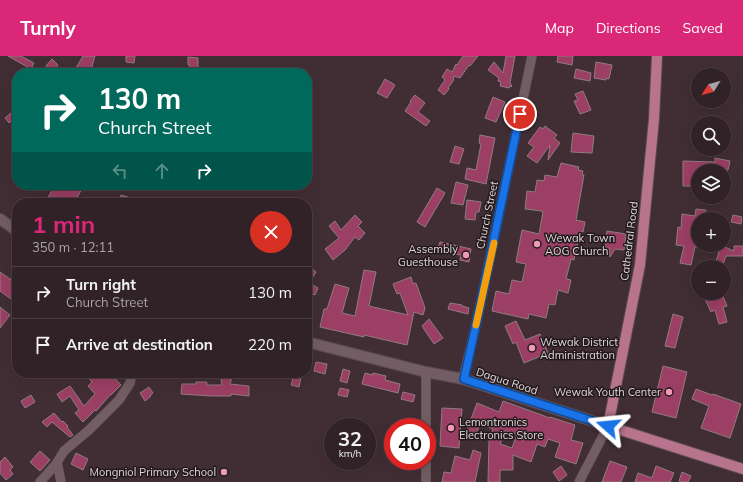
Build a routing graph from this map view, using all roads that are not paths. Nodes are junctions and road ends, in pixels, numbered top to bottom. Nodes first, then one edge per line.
1 (532, 56) edge
2 (657, 56) edge
3 (0, 219) edge
4 (12, 227) edge
5 (312, 343) edge
6 (426, 372) junction
7 (131, 378) edge
8 (464, 379) junction
9 (426, 418) edge
10 (608, 426) junction
11 (57, 462) junction
12 (743, 469) edge
13 (426, 470) edge
14 (40, 482) edge
15 (61, 482) edge
16 (426, 482) edge
17 (579, 482) edge

1 - 8 street, Church Street
2 - 10 main road, Cathedral Road
3 - 4 street
5 - 6 street, Dagua Road
6 - 8 street, Dagua Road
6 - 9 street
7 - 11 street
8 - 10 street, Dagua Road
10 - 12 main road, Dagua Road
10 - 17 street
11 - 14 street
11 - 15 street
13 - 16 street

